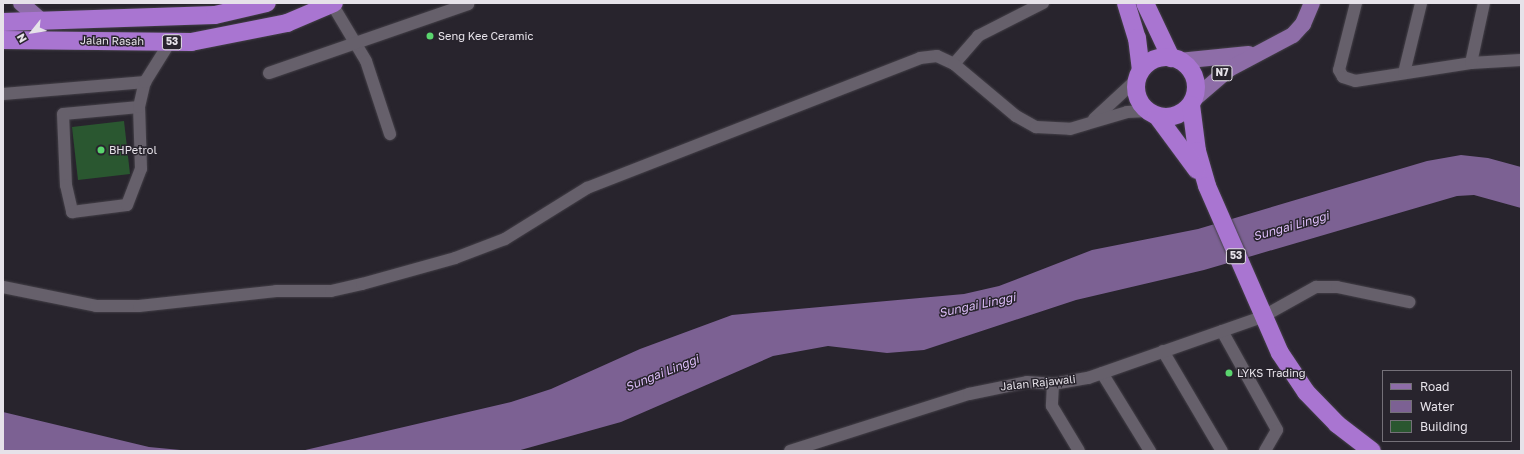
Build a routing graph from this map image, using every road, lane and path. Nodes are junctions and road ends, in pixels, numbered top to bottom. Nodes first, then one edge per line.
1 (21, 3) edge
2 (267, 3) edge
3 (333, 3) edge
4 (1043, 3) edge
5 (1126, 3) edge
6 (1145, 3) edge
7 (1312, 3) edge
8 (1356, 3) edge
9 (1421, 3) edge
10 (1484, 3) edge
11 (468, 4) edge
12 (3, 22) edge
13 (43, 22) junction
14 (3, 40) edge
15 (170, 42) junction
16 (356, 42) junction
17 (1256, 54) junction
18 (1175, 59) junction
19 (1521, 60) edge
20 (1472, 63) junction
21 (954, 64) junction
22 (1404, 72) junction
23 (269, 73) dead end
24 (1139, 74) junction
25 (145, 82) junction
26 (3, 94) edge
27 (1192, 102) junction
28 (139, 107) junction
29 (1153, 114) junction
30 (1094, 120) junction
31 (390, 134) dead end
32 (1207, 186) junction
33 (3, 287) edge
34 (1409, 302) dead end
35 (1262, 317) junction
36 (1222, 331) junction
37 (1163, 352) junction
38 (1102, 373) junction
39 (1053, 384) junction
40 (790, 451) edge
41 (1079, 451) edge
42 (1150, 451) edge
43 (1222, 451) edge
44 (1265, 451) edge
45 (1372, 451) edge

1 - 13 main road
2 - 13 highway, Jalan Rasah / 53
3 - 15 highway, Jalan Rasah / 53
3 - 16 street
4 - 21 street
5 - 24 highway, 53
6 - 18 highway, 53
7 - 17 main road, N7
8 - 22 street
9 - 22 street
10 - 20 street
11 - 16 street
12 - 13 highway, Jalan Rasah / 53
14 - 15 highway, Jalan Rasah / 53
15 - 25 street
16 - 23 street
16 - 31 street
17 - 18 main road, N7
17 - 27 main road, N7
18 - 24 highway
18 - 27 highway, 53
19 - 20 street
20 - 22 street
21 - 30 street
21 - 33 street
24 - 29 highway, 53
24 - 30 street
25 - 26 street
25 - 28 street
27 - 29 highway
27 - 32 highway, 53
28 - 28 street
29 - 30 street
29 - 32 highway, 53
32 - 35 highway, 53
34 - 35 street, Jalan Rajawali
35 - 36 street, Jalan Rajawali
35 - 45 highway, 53
36 - 37 street, Jalan Rajawali
36 - 44 street
37 - 38 street, Jalan Rajawali
37 - 43 street
38 - 39 street, Jalan Rajawali
38 - 42 street
39 - 40 street, Jalan Rajawali
39 - 41 street

